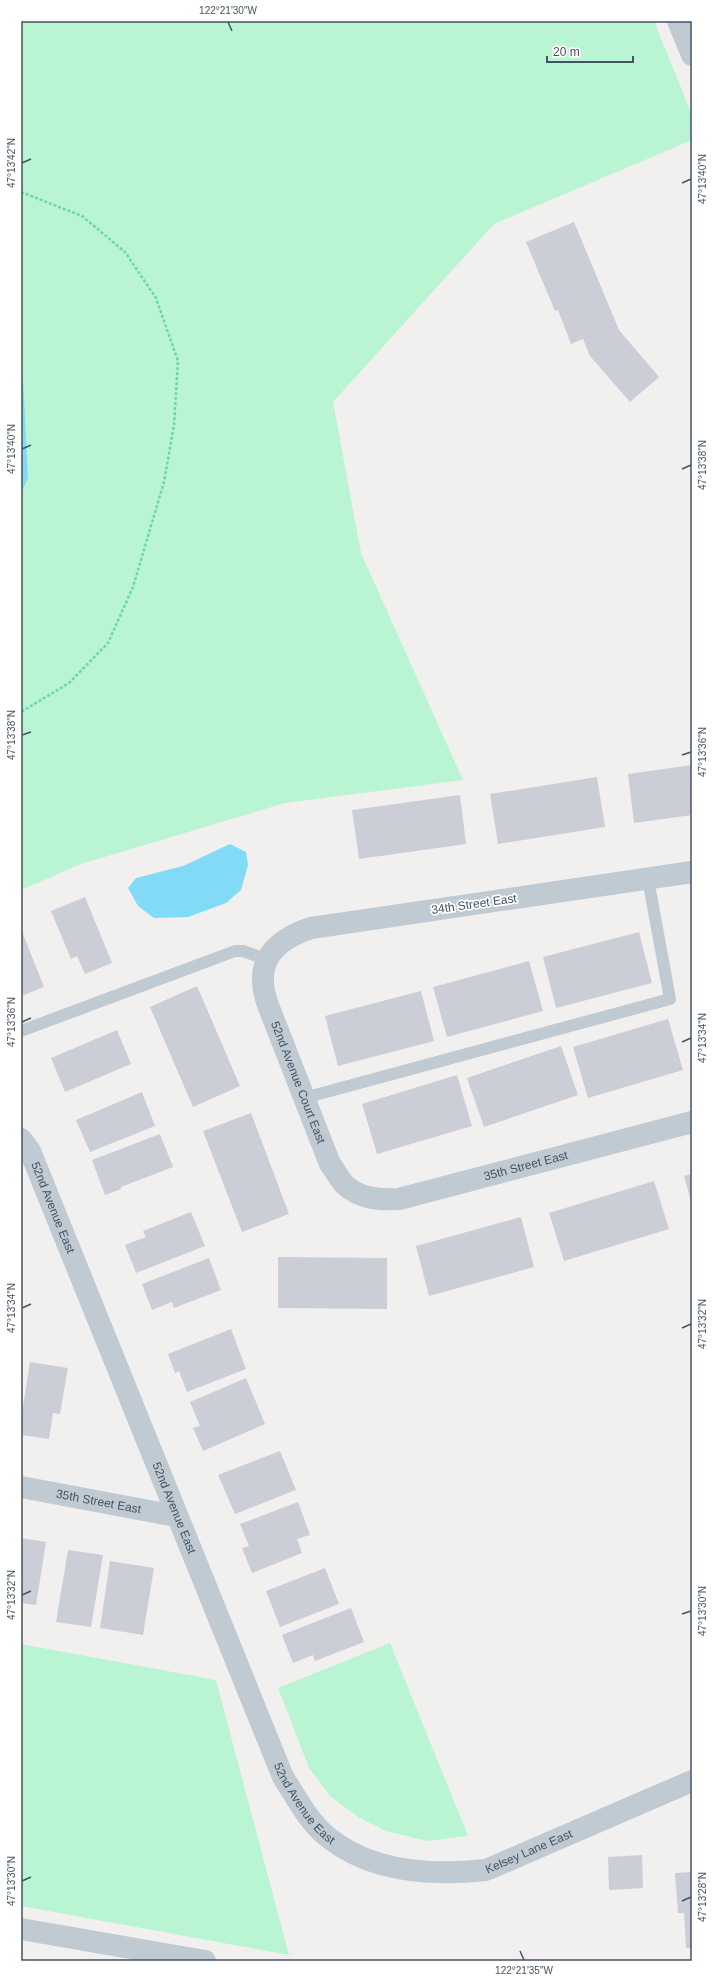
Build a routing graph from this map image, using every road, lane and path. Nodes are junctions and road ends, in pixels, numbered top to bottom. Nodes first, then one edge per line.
1 (678, 21) edge
2 (692, 54) edge
3 (21, 192) edge
4 (21, 712) edge
5 (692, 872) edge
6 (648, 879) junction
7 (268, 960) junction
8 (21, 1032) edge
9 (304, 1098) junction
10 (692, 1122) edge
11 (21, 1139) edge
12 (360, 1194) joint
13 (21, 1487) edge
14 (176, 1516) junction
15 (692, 1781) edge
16 (358, 1856) joint
17 (21, 1929) edge
18 (205, 1961) edge

1 - 2 street
3 - 4 path
5 - 6 street, 34th Street East
6 - 7 street, 34th Street East
6 - 9 lane
7 - 8 lane
7 - 9 street, 52nd Avenue Court East
9 - 12 street, 52nd Avenue Court East
10 - 12 street, 35th Street East
11 - 14 street, 52nd Avenue East
13 - 14 street, 35th Street East
14 - 16 street, 52nd Avenue East
15 - 16 street, Kelsey Lane East
17 - 18 street

